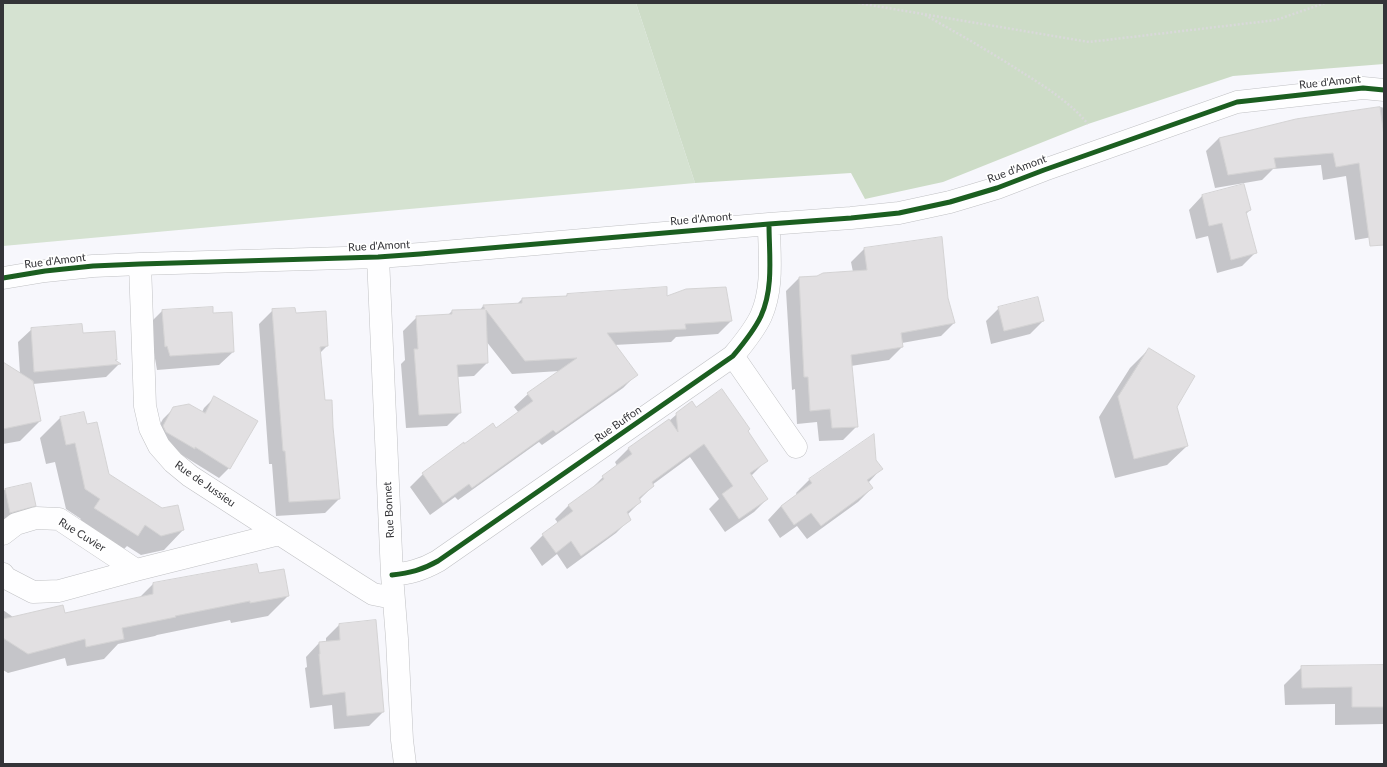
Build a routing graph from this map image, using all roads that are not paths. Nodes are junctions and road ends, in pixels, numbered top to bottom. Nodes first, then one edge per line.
1 (1384, 81) edge
2 (1374, 89) edge
3 (769, 224) junction
4 (378, 257) junction
5 (140, 264) junction
6 (3, 278) edge
7 (733, 356) junction
8 (796, 447) dead end
9 (3, 534) edge
10 (279, 534) junction
11 (136, 570) junction
12 (3, 574) edge
13 (392, 575) junction
14 (393, 598) junction
15 (405, 764) edge

1 - 2 street, Rue d'Amont
2 - 3 street, Rue d'Amont
3 - 4 street, Rue d'Amont
3 - 7 street, Rue Buffon
4 - 5 street, Rue d'Amont
4 - 13 street, Rue Bonnet
5 - 6 street, Rue d'Amont
5 - 10 street, Rue de Jussieu
7 - 8 street
7 - 13 street, Rue Buffon
9 - 11 street, Rue Cuvier
10 - 11 street
10 - 14 street, Rue de Jussieu
11 - 12 street
13 - 14 street, Rue Bonnet
14 - 15 street, Rue Bonnet

